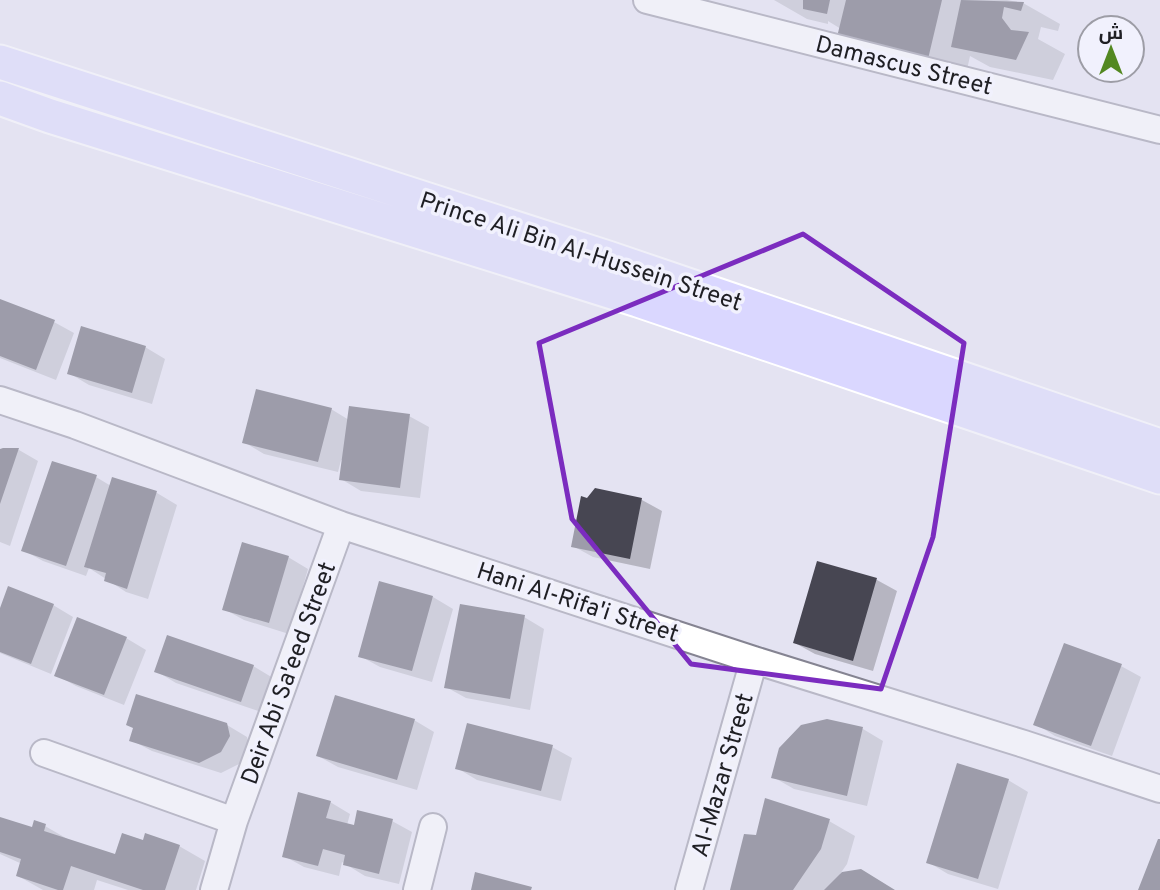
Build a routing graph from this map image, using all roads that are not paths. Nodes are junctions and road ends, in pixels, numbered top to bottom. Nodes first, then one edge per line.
1 (647, 0) edge
2 (0, 62) edge
3 (0, 98) edge
4 (1160, 130) edge
5 (928, 384) junction
6 (0, 400) edge
7 (1160, 446) edge
8 (1160, 477) edge
9 (341, 525) junction
10 (754, 660) junction
11 (44, 753) dead end
12 (1160, 789) edge
13 (234, 821) junction
14 (433, 827) dead end
15 (214, 890) edge
16 (417, 890) edge
17 (689, 890) edge

1 - 4 street, Damascus Street
2 - 5 main road, Prince Ali Bin Al-Hussein Street
3 - 5 main road, Prince Ali Bin Al-Hussein Street
5 - 7 main road, Prince Ali Bin Al-Hussein Street
5 - 8 main road, Prince Ali Bin Al-Hussein Street
6 - 9 street, Hani Al-Rifa'i Street
9 - 10 street, Hani Al-Rifa'i Street
9 - 13 street, Deir Abi Sa'eed Street
10 - 12 street, Hani Al-Rifa'i Street
10 - 17 street, Al-Mazar Street
11 - 13 street
13 - 15 street, Deir Abi Sa'eed Street
14 - 16 street

